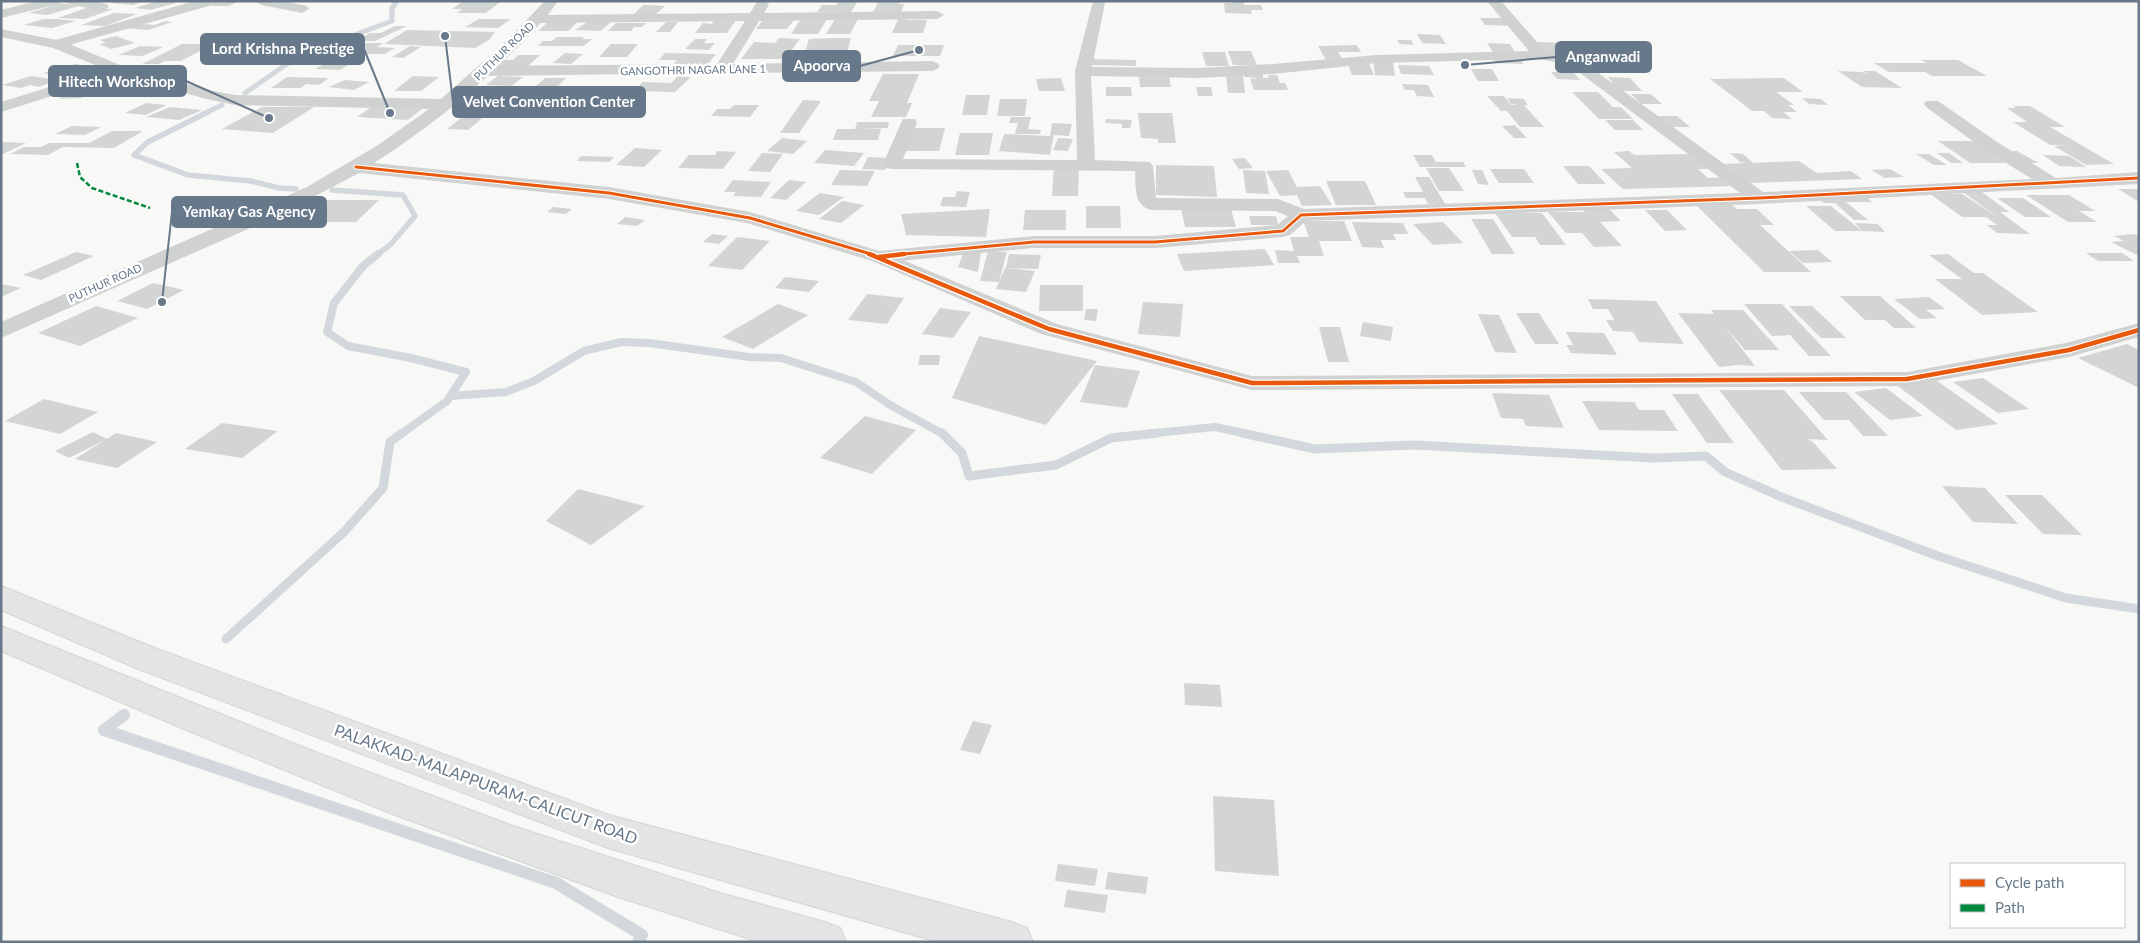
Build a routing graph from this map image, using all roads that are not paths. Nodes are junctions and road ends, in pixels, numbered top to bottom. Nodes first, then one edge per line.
1 (54, 1) edge
2 (73, 1) edge
3 (211, 1) edge
4 (261, 1) edge
5 (552, 1) edge
6 (764, 1) edge
7 (868, 1) edge
8 (1493, 1) edge
9 (1098, 3) dead end
10 (102, 7) dead end
11 (302, 9) dead end
12 (1, 14) edge
13 (937, 15) dead end
14 (862, 16) junction
15 (754, 17) junction
16 (537, 19) junction
17 (1, 32) edge
18 (57, 44) junction
19 (1540, 55) junction
20 (932, 66) dead end
21 (120, 70) junction
22 (721, 70) junction
23 (483, 71) junction
24 (1083, 71) junction
25 (445, 104) junction
26 (1932, 104) dead end
27 (1, 107) edge
28 (909, 123) dead end
29 (1086, 165) junction
30 (356, 167) junction
31 (2139, 178) edge
32 (2052, 184) junction
33 (1759, 198) junction
34 (1151, 204) junction
35 (1301, 215) junction
36 (1155, 242) junction
37 (879, 257) junction
38 (2139, 330) edge
39 (1, 331) edge
40 (1, 597) edge
41 (1, 638) edge
42 (825, 942) edge
43 (1012, 942) edge

1 - 12 street
2 - 10 street
3 - 18 street
4 - 11 street
5 - 16 street, PUTHUR ROAD
6 - 15 street
7 - 14 street
8 - 19 street
9 - 24 street
13 - 14 street
14 - 15 street
15 - 16 street
15 - 22 street
16 - 23 street, PUTHUR ROAD
17 - 18 street
18 - 21 street
19 - 24 street
19 - 33 street
20 - 22 street, GANGOTHRI NAGAR LANE 1
21 - 25 street
21 - 27 street
22 - 23 street, GANGOTHRI NAGAR LANE 1
23 - 25 street, PUTHUR ROAD
24 - 29 street
25 - 30 street, PUTHUR ROAD
26 - 32 street
28 - 29 street
29 - 34 street
30 - 37 street
30 - 39 street, PUTHUR ROAD
31 - 32 street
32 - 33 street
33 - 35 street
34 - 35 street
34 - 36 street
35 - 36 street
36 - 37 street
37 - 38 street
40 - 43 highway, PALAKKAD-MALAPPURAM-CALICUT ROAD
41 - 42 highway

